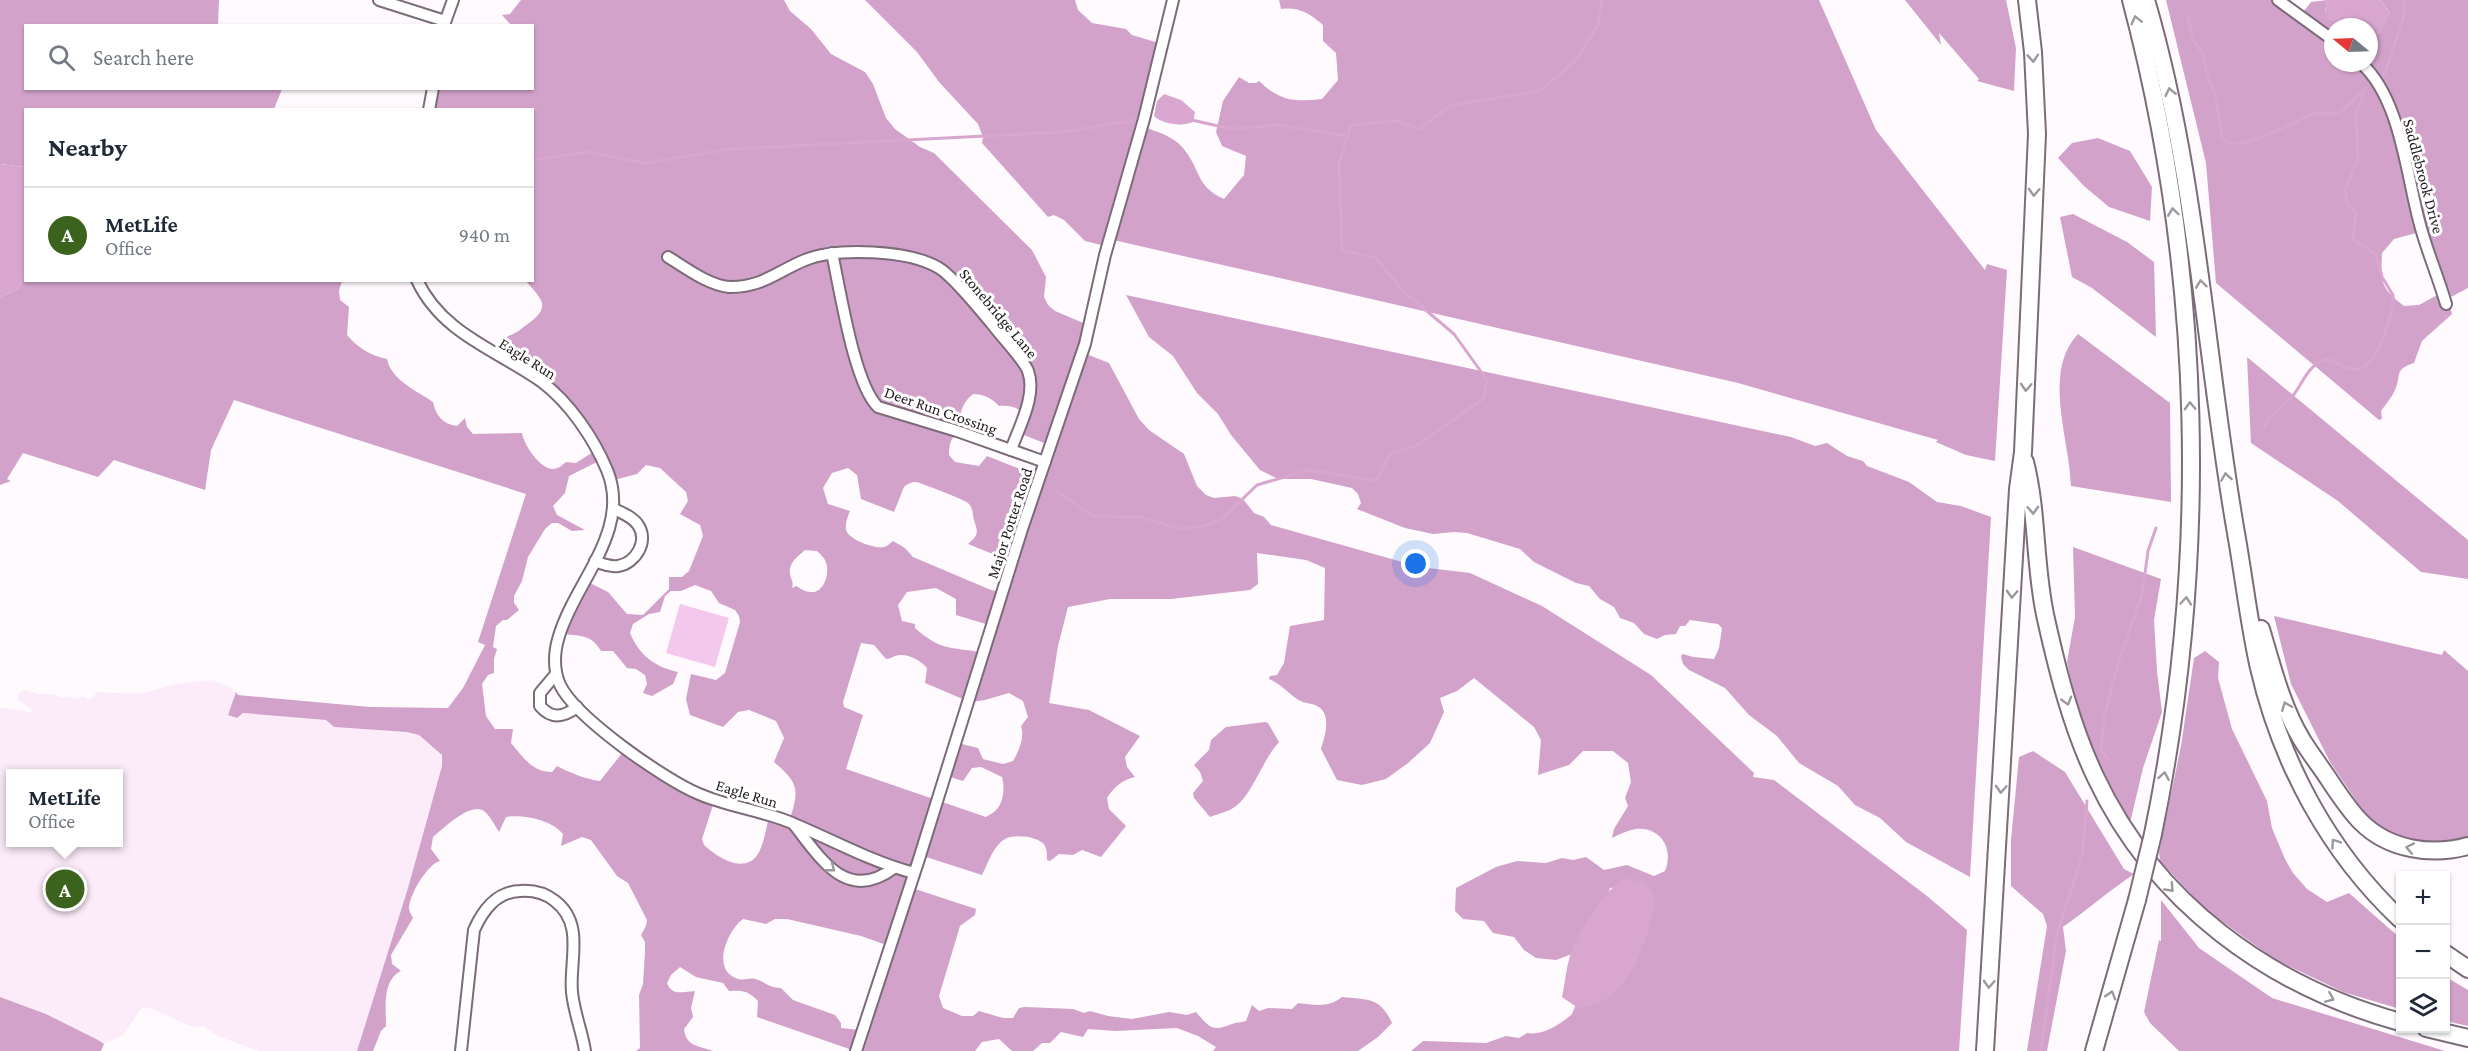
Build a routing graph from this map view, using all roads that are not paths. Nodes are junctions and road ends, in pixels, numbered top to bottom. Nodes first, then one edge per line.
1 (379, 0) edge
2 (453, 0) edge
3 (1173, 0) edge
4 (2026, 0) edge
5 (2131, 0) edge
6 (2146, 0) edge
7 (2278, 0) edge
8 (445, 23) edge
9 (2324, 33) edge
10 (2369, 72) edge
11 (433, 90) edge
12 (429, 108) edge
13 (832, 253) junction
14 (668, 257) dead end
15 (418, 282) edge
16 (2446, 304) dead end
17 (1011, 450) junction
18 (2023, 452) junction
19 (1045, 462) junction
20 (614, 509) junction
21 (2236, 535) junction
22 (595, 561) junction
23 (556, 674) junction
24 (577, 707) junction
25 (793, 824) junction
26 (2468, 846) edge
27 (894, 868) junction
28 (914, 873) junction
29 (2396, 915) edge
30 (2450, 957) edge
31 (2468, 969) edge
32 (2396, 1021) edge
33 (2445, 1033) edge
34 (2468, 1038) edge
35 (461, 1051) edge
36 (585, 1051) edge
37 (856, 1051) edge
38 (1985, 1051) edge
39 (2094, 1051) edge

1 - 8 street
2 - 8 street
3 - 19 street, Major Potter Road
4 -> 18 highway
39 -> 5 highway, bridge
21 -> 6 highway
7 - 9 street
10 - 16 street, Saddlebrook Drive
11 - 12 street
13 - 14 street, Stonebridge Lane
13 - 17 street, Deer Run Crossing
13 - 17 street, Stonebridge Lane
15 - 20 street, Eagle Run
17 - 19 street, Deer Run Crossing
18 -> 32 highway
18 -> 38 highway
19 - 28 street, Major Potter Road
20 - 22 street, Eagle Run
20 - 22 street
26 -> 21 highway
29 -> 21 highway
22 - 23 street, Eagle Run
23 - 24 street, Eagle Run
23 - 24 street
24 - 25 street, Eagle Run
25 - 27 street, Eagle Run
25 -> 27 street, Eagle Run
27 - 28 street, Eagle Run
28 - 37 street, Major Potter Road
30 - 31 highway
33 - 34 highway
35 - 36 street

